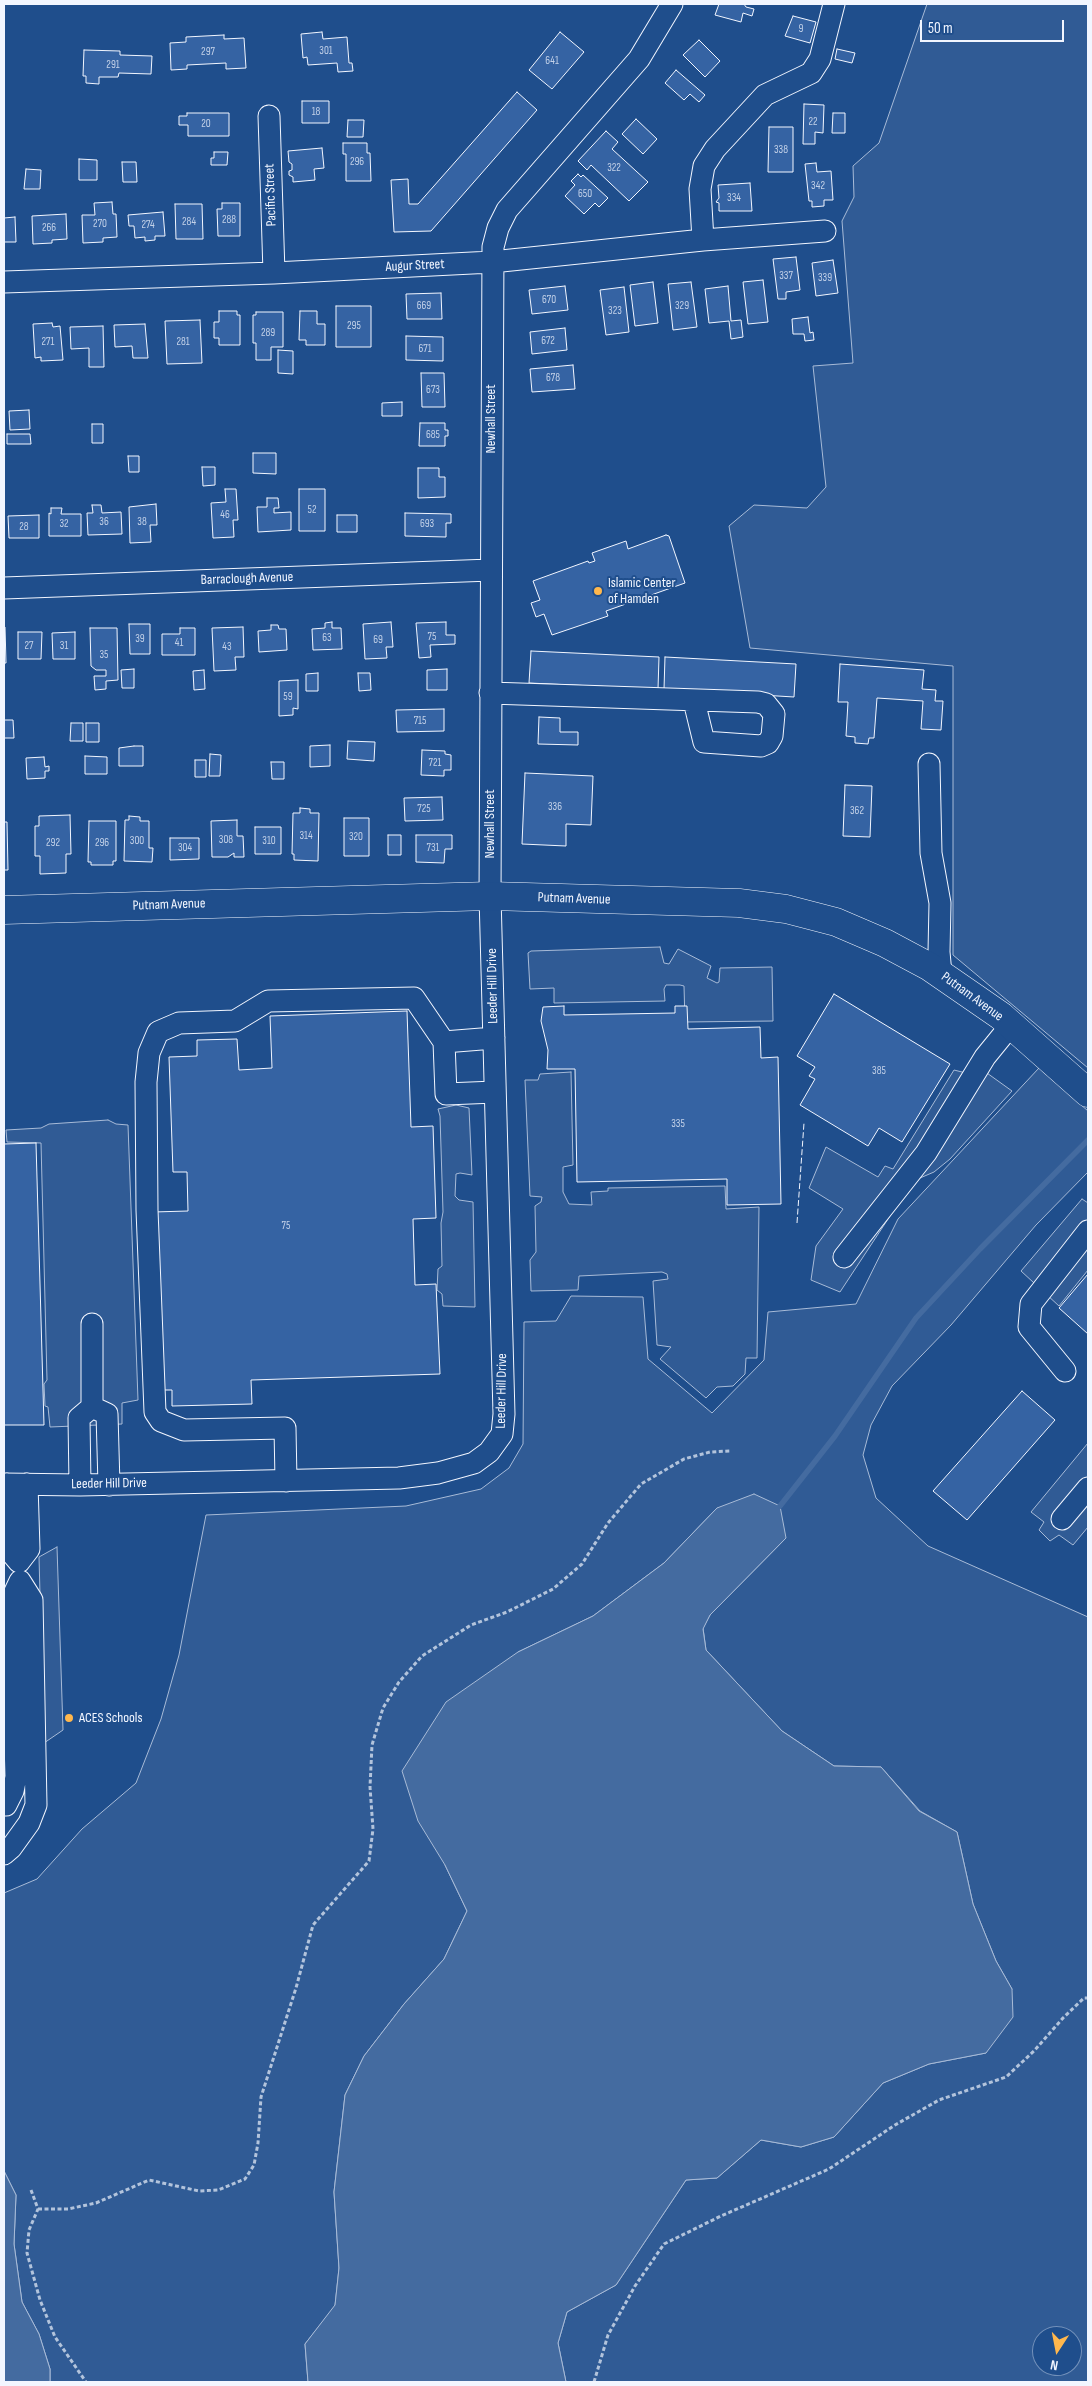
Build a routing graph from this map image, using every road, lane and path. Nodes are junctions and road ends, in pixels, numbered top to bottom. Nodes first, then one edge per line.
1 (672, 4) edge
2 (834, 4) edge
3 (269, 116) dead end
4 (825, 231) dead end
5 (703, 240) junction
6 (492, 262) junction
7 (274, 273) junction
8 (4, 282) edge
9 (490, 570) junction
10 (4, 588) edge
11 (490, 693) junction
12 (694, 701) dead end
13 (929, 764) dead end
14 (490, 896) junction
15 (4, 910) edge
16 (941, 974) junction
17 (1011, 1025) junction
18 (494, 1038) junction
19 (444, 1042) junction
20 (495, 1092) junction
21 (1088, 1093) edge
22 (1088, 1231) edge
23 (844, 1257) dead end
24 (92, 1324) dead end
25 (1065, 1370) dead end
26 (92, 1407) junction
27 (730, 1452) dead end
28 (286, 1481) junction
29 (12, 1484) edge
30 (80, 1485) junction
31 (109, 1485) junction
32 (1088, 1488) edge
33 (1062, 1519) dead end
34 (12, 1572) edge
35 (4, 1805) edge
36 (4, 1854) edge
37 (1088, 1998) edge
38 (31, 2190) dead end
39 (38, 2209) junction
40 (86, 2382) edge
41 (594, 2382) edge

1 - 6 street, Newhall Street
2 - 5 street
3 - 7 street, Pacific Street
4 - 5 street, Augur Street
5 - 6 street, Augur Street
6 - 7 street, Augur Street
6 - 9 street, Newhall Street
7 - 8 street, Augur Street
9 - 10 street, Barraclough Avenue
9 - 11 street, Newhall Street
11 - 12 street
11 - 14 street, Newhall Street
13 - 16 street
14 - 15 main road, Putnam Avenue
14 - 16 main road, Putnam Avenue
14 - 18 street, Leeder Hill Drive
16 - 17 main road, Putnam Avenue
17 - 21 main road, Putnam Avenue
17 - 23 street
18 - 19 street
18 - 20 street, Leeder Hill Drive
19 - 20 street
19 - 28 street
20 - 28 street, Leeder Hill Drive
22 - 25 street
24 - 26 street
26 - 30 street
26 - 31 street
27 - 39 path
28 - 31 street, Leeder Hill Drive
29 - 30 street, Leeder Hill Drive
29 - 34 street
30 - 31 street, Leeder Hill Drive
32 - 33 street
34 - 35 street
34 - 36 street
37 - 41 path
38 - 39 path
39 - 40 path

